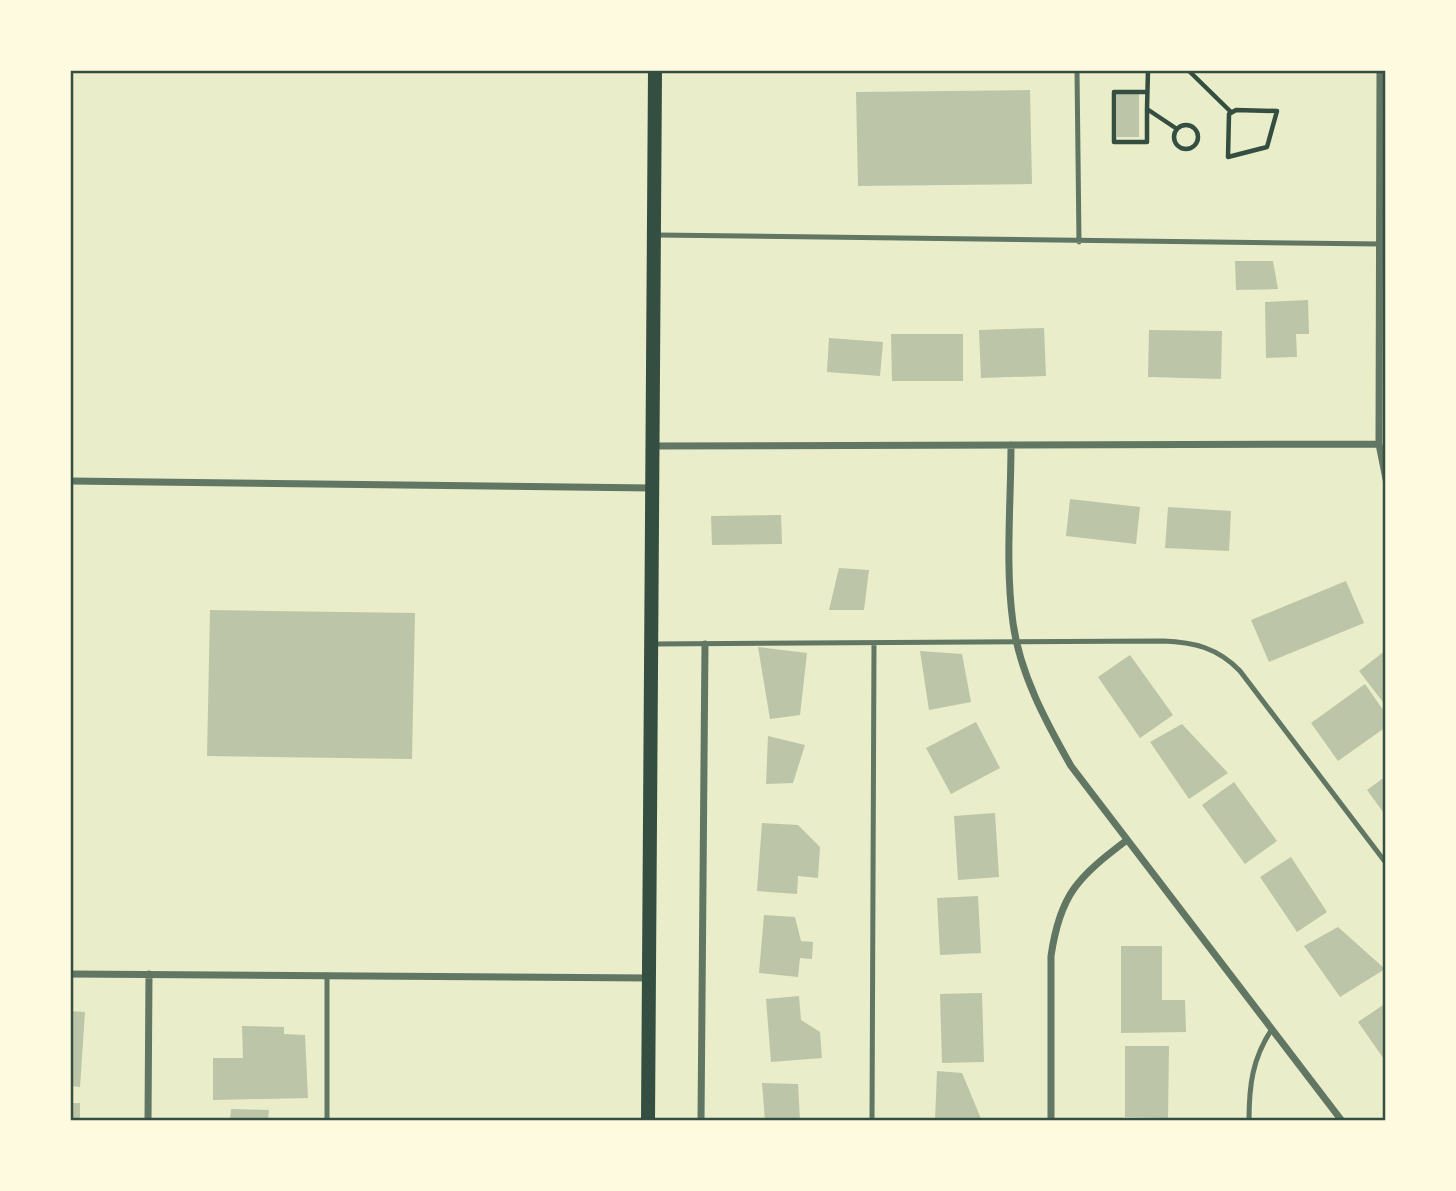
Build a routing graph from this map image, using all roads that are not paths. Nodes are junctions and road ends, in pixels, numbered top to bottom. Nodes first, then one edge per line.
1 (655, 70) edge
2 (1077, 70) edge
3 (1380, 70) edge
4 (654, 235) junction
5 (1079, 242) junction
6 (1380, 244) junction
7 (1380, 444) junction
8 (1011, 445) junction
9 (653, 446) junction
10 (1386, 479) edge
11 (70, 481) edge
12 (652, 488) junction
13 (1017, 642) junction
14 (651, 644) junction
15 (705, 644) junction
16 (874, 644) junction
17 (1127, 840) junction
18 (1386, 863) edge
19 (70, 974) edge
20 (149, 974) junction
21 (327, 975) junction
22 (649, 978) junction
23 (1272, 1030) junction
24 (148, 1121) edge
25 (327, 1121) edge
26 (648, 1121) edge
27 (701, 1121) edge
28 (872, 1121) edge
29 (1051, 1121) edge
30 (1249, 1121) edge
31 (1342, 1121) edge

1 - 4 main road
2 - 5 lane
3 - 6 street
4 - 5 lane
4 - 9 main road
5 - 6 lane
6 - 7 street
7 - 8 street
7 - 10 street
8 - 9 street
8 - 13 street
9 - 12 main road
11 - 12 street
12 - 14 main road
13 - 16 lane
13 - 17 street
13 - 18 lane
14 - 15 lane
14 - 22 main road
15 - 16 lane
15 - 27 street
16 - 28 lane
17 - 23 street
17 - 29 street
19 - 20 street
20 - 21 street
20 - 24 street
21 - 22 street
21 - 25 lane
22 - 26 main road
23 - 30 lane
23 - 31 street

